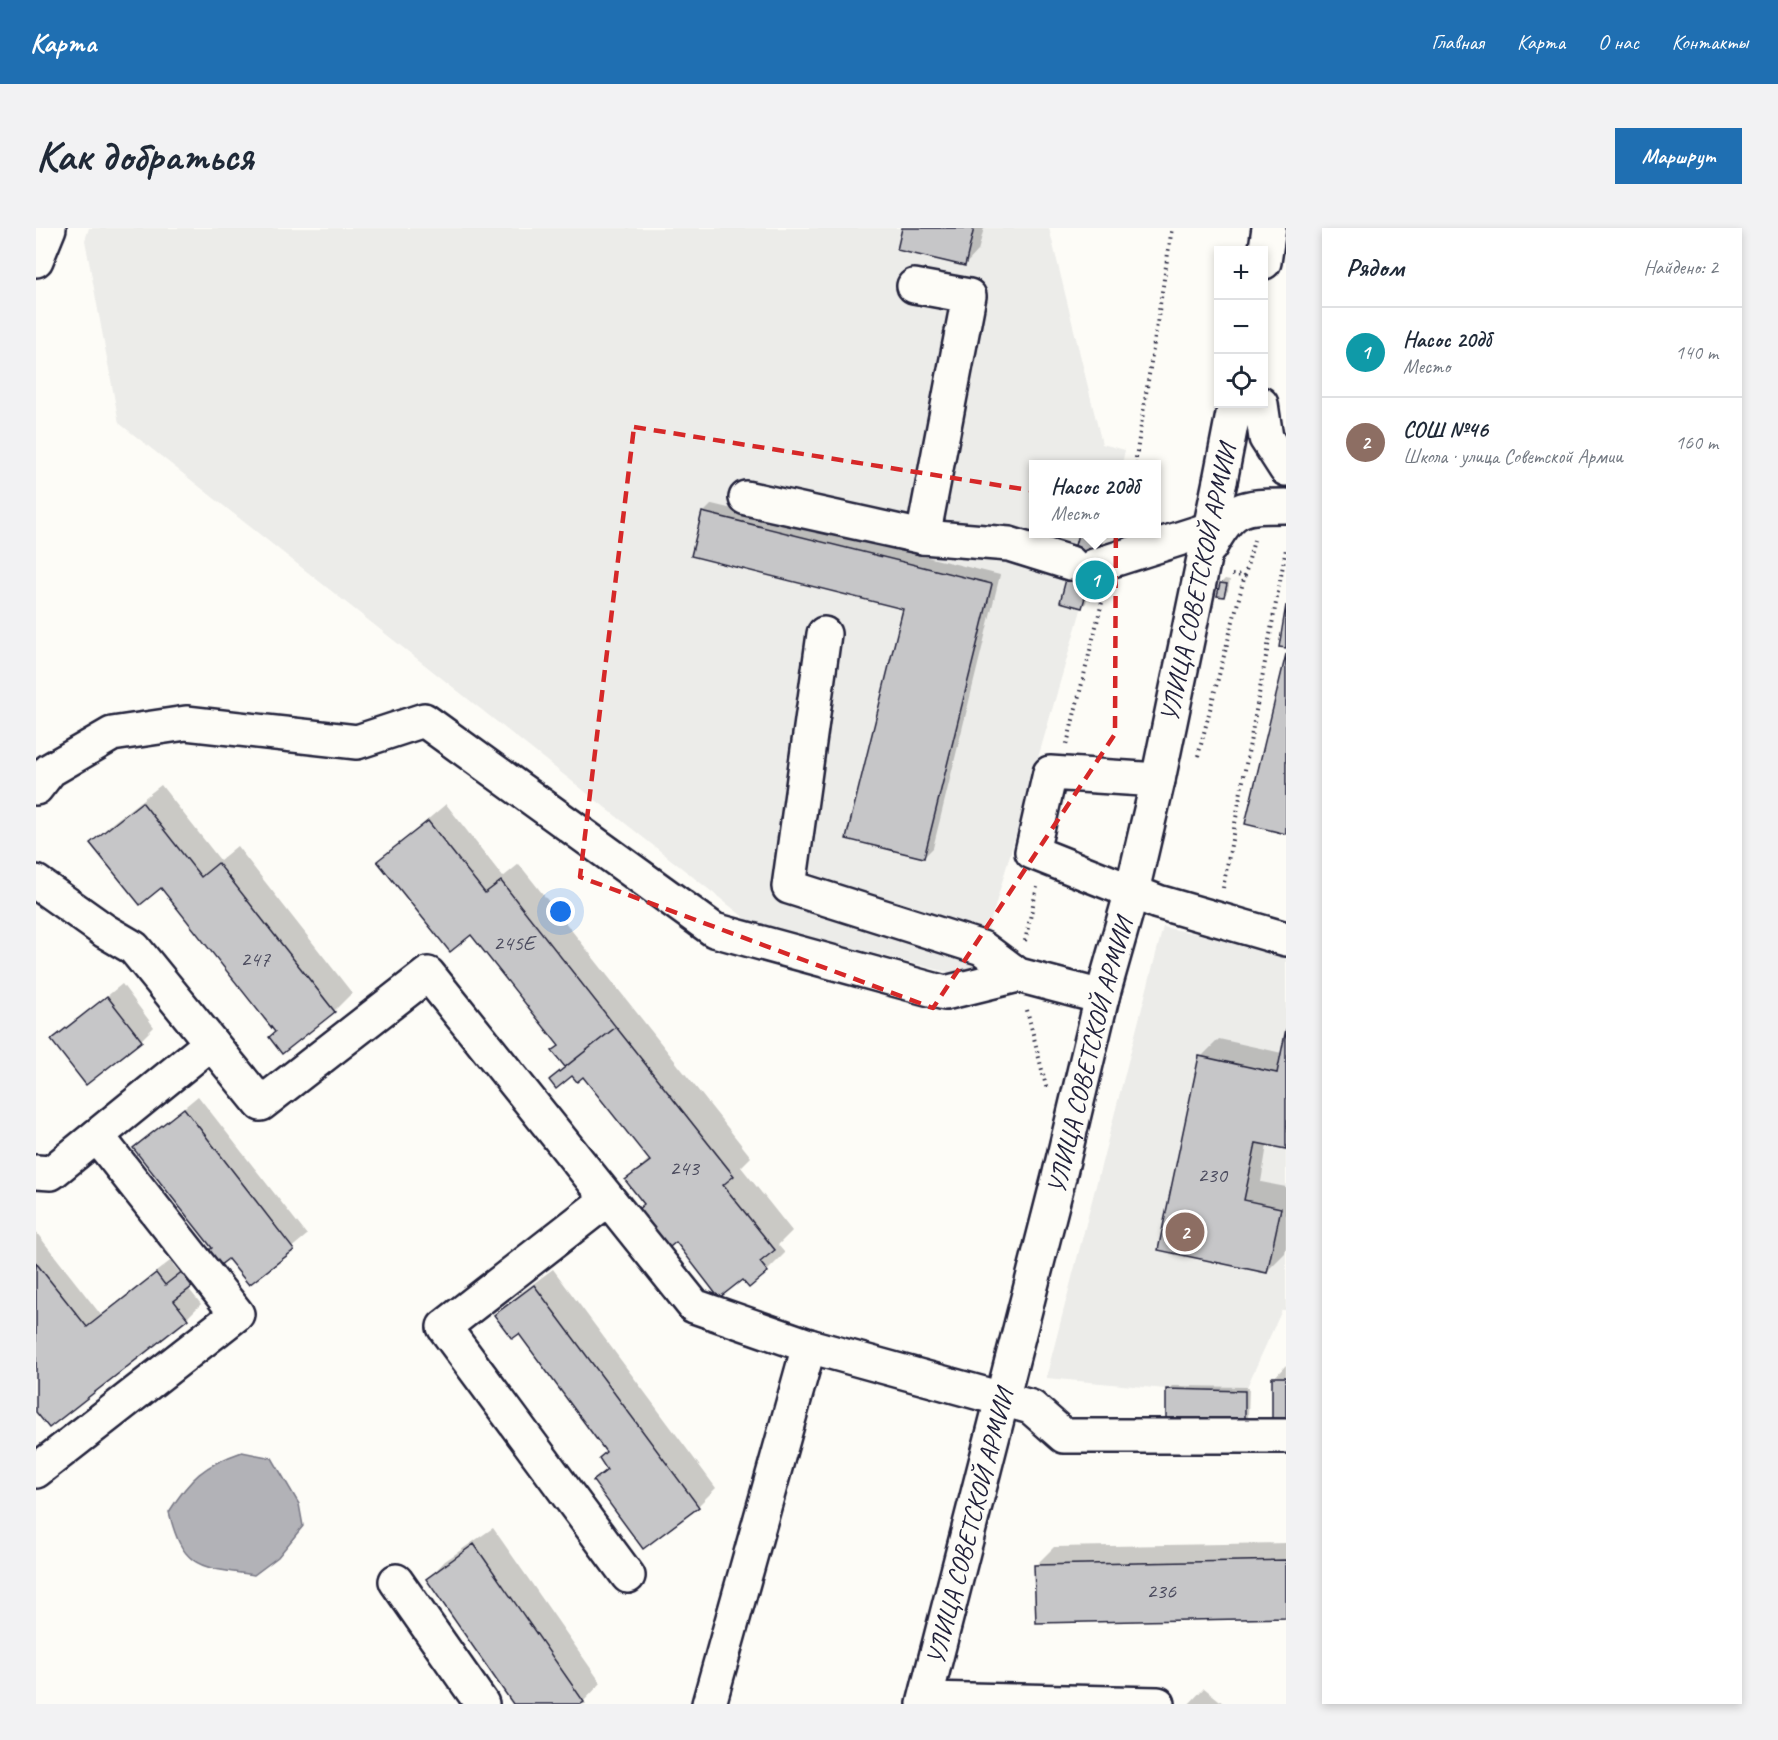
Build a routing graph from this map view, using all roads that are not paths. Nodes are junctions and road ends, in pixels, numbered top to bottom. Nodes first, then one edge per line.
1 (49, 228) edge
2 (1269, 228) edge
3 (1266, 246) edge
4 (36, 260) edge
5 (914, 286) dead end
6 (1234, 408) edge
7 (1262, 408) edge
8 (1286, 469) edge
9 (746, 498) dead end
10 (1286, 506) edge
11 (1210, 529) junction
12 (923, 537) junction
13 (1202, 565) junction
14 (824, 634) dead end
15 (1158, 780) junction
16 (36, 788) edge
17 (36, 882) edge
18 (1132, 891) junction
19 (1286, 939) edge
20 (1018, 975) junction
21 (1102, 997) junction
22 (211, 1043) junction
23 (97, 1136) junction
24 (36, 1173) edge
25 (608, 1199) junction
26 (808, 1346) junction
27 (1002, 1399) junction
28 (1286, 1436) edge
29 (36, 1471) edge
30 (628, 1576) dead end
31 (396, 1581) dead end
32 (925, 1701) edge
33 (482, 1704) edge
34 (709, 1704) edge
35 (1158, 1704) edge

1 - 4 street
2 - 3 street
5 - 12 street
6 - 11 street, УЛИЦА СОВЕТСКОЙ АРМИИ
7 - 8 street
9 - 12 street
10 - 13 street
11 - 12 street
11 - 13 street, УЛИЦА СОВЕТСКОЙ АРМИИ
13 - 15 street, УЛИЦА СОВЕТСКОЙ АРМИИ
14 - 20 street
15 - 18 street, УЛИЦА СОВЕТСКОЙ АРМИИ
15 - 18 street
16 - 20 street
17 - 22 street
18 - 19 street
18 - 21 street, УЛИЦА СОВЕТСКОЙ АРМИИ
20 - 21 street
21 - 27 street, УЛИЦА СОВЕТСКОЙ АРМИИ
22 - 23 street
22 - 25 street
23 - 24 street
23 - 29 street
25 - 26 street
25 - 30 street
26 - 27 street
26 - 34 street
27 - 28 street
27 - 32 street, УЛИЦА СОВЕТСКОЙ АРМИИ
31 - 33 street
32 - 35 street

